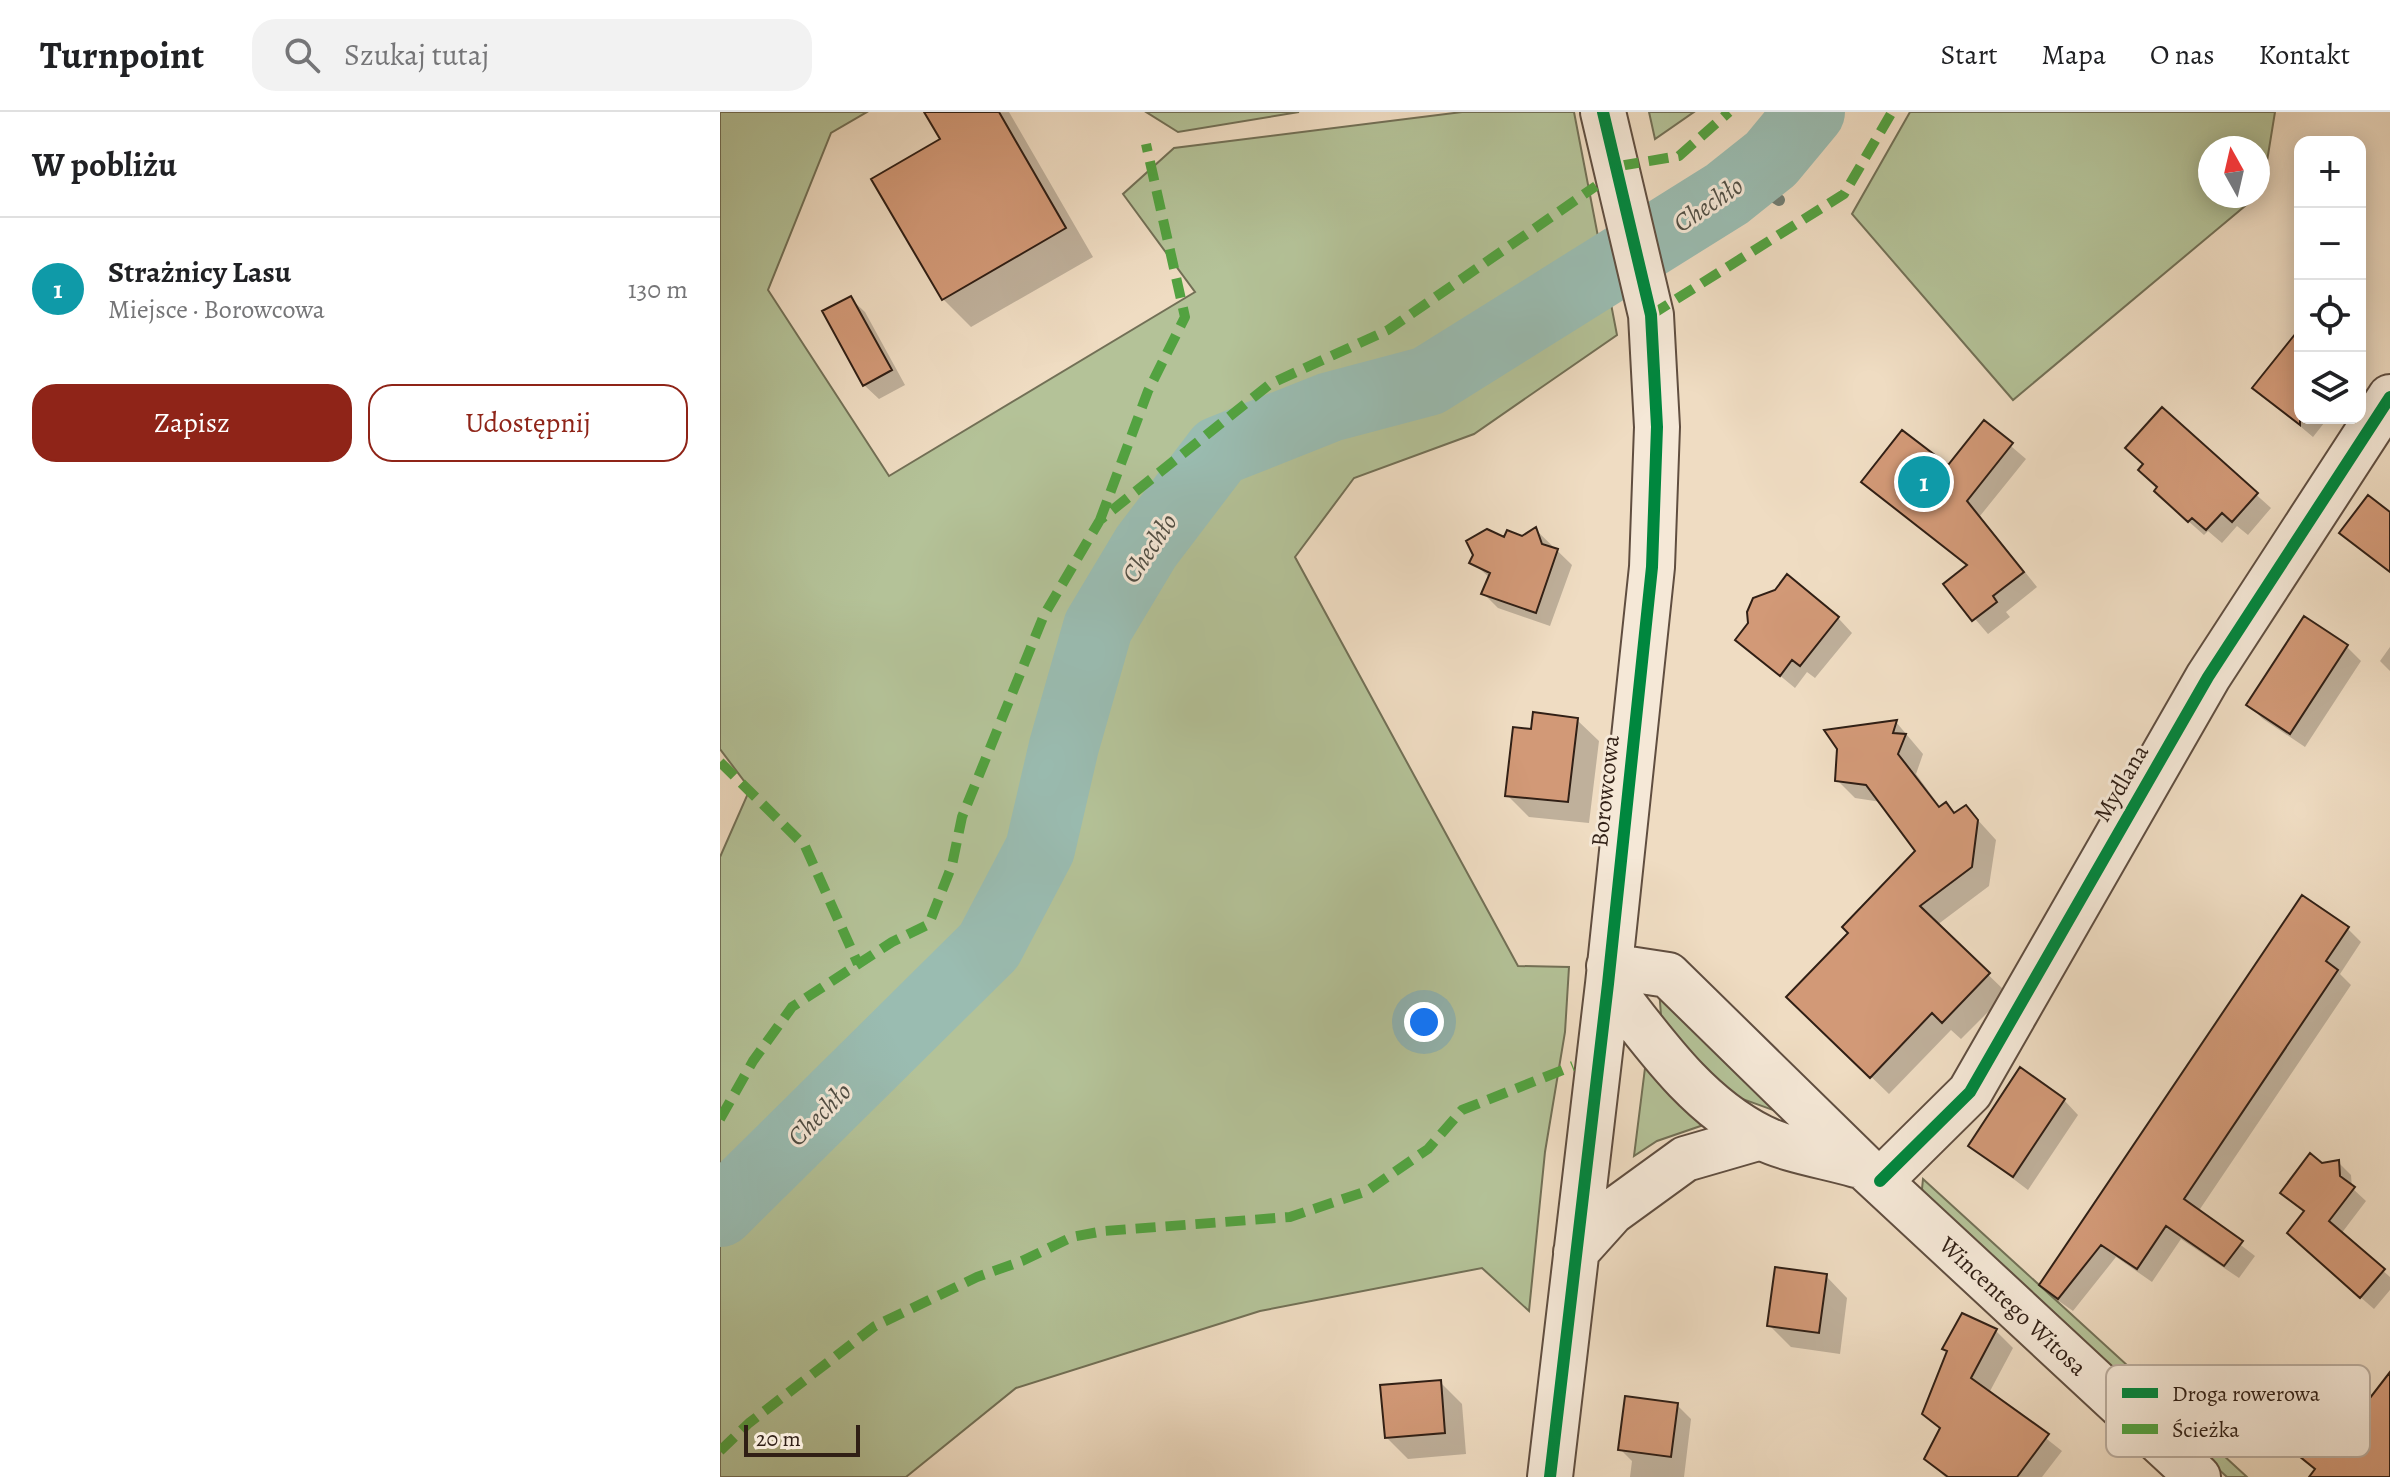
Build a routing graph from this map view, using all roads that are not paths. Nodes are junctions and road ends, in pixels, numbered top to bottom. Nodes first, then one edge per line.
1 (1603, 112) edge
2 (2390, 397) edge
3 (1615, 900) junction
4 (1609, 975) junction
5 (1668, 975) junction
6 (1761, 1137) junction
7 (1872, 1174) junction
8 (1576, 1252) junction
9 (2106, 1391) edge
10 (2176, 1457) edge
11 (1550, 1477) edge
12 (2198, 1477) edge

1 - 3 street, Borowcowa
2 - 7 street, Mydlana
3 - 4 street, Borowcowa
3 - 5 street, Wincentego Witosa
4 - 5 street
4 - 6 street, Wincentego Witosa
4 - 8 street, Borowcowa
5 - 7 street, Wincentego Witosa
6 - 7 street, Wincentego Witosa
6 - 8 street
7 - 9 street, Wincentego Witosa
8 - 11 street, Borowcowa
10 - 12 street, Wincentego Witosa

